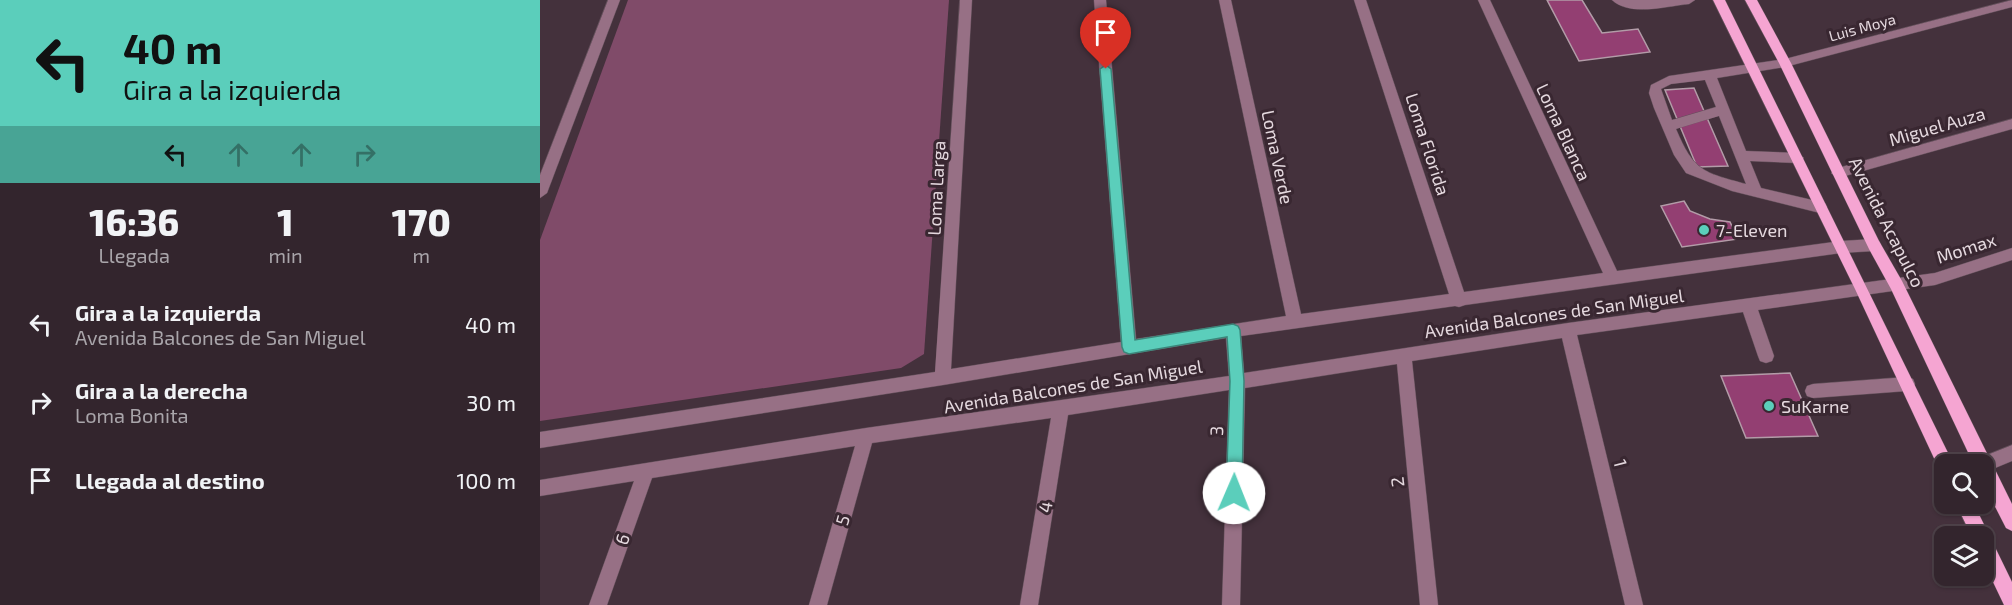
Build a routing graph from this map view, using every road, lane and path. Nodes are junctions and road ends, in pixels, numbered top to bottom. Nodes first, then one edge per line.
1 (614, 0) edge
2 (966, 0) edge
3 (1100, 0) edge
4 (1225, 0) edge
5 (1360, 0) edge
6 (1484, 0) edge
7 (1618, 0) edge
8 (1689, 0) edge
9 (1719, 0) edge
10 (1751, 0) edge
11 (2012, 3) edge
12 (1785, 63) junction
13 (1754, 69) junction
14 (1708, 74) junction
15 (1723, 110) junction
16 (2012, 124) edge
17 (1668, 126) junction
18 (1742, 156) junction
19 (1797, 158) junction
20 (1838, 173) junction
21 (1755, 190) junction
22 (540, 193) edge
23 (1820, 207) junction
24 (1874, 245) junction
25 (1841, 247) junction
26 (2012, 254) edge
27 (1613, 279) junction
28 (1897, 285) junction
29 (1862, 289) junction
30 (1459, 301) junction
31 (1748, 304) junction
32 (1295, 322) junction
33 (1233, 330) junction
34 (1568, 330) junction
35 (1129, 347) junction
36 (1404, 355) junction
37 (1766, 356) dead end
38 (943, 378) junction
39 (1237, 381) junction
40 (1907, 384) junction
41 (1813, 390) dead end
42 (1061, 409) junction
43 (866, 436) junction
44 (540, 440) edge
45 (2012, 453) edge
46 (1941, 454) edge
47 (1978, 454) edge
48 (1994, 460) edge
49 (646, 472) junction
50 (1994, 487) edge
51 (540, 488) edge
52 (2012, 522) edge
53 (1994, 565) edge
54 (2012, 602) edge
55 (598, 605) edge
56 (818, 605) edge
57 (1029, 605) edge
58 (1231, 605) edge
59 (1430, 605) edge
60 (1634, 605) edge

1 - 22 street
2 - 38 street, Loma Larga
3 - 35 street
4 - 32 street, Loma Verde
5 - 30 street, Loma Florida
6 - 27 street, Loma Blanca
7 - 8 street
9 - 13 main road
10 - 12 main road, Avenida Acapulco
11 - 12 street, Luis Moya
12 - 13 street, Luis Moya
12 - 20 main road, Avenida Acapulco
13 - 14 street, Luis Moya
13 - 19 main road
14 - 15 street
14 - 17 street, Luis Moya
15 - 17 street
15 - 18 street
16 - 20 street, Miguel Auza
17 - 21 street
18 - 19 street
18 - 21 street
19 - 23 main road
20 - 24 main road, Avenida Acapulco
21 - 23 street
23 - 25 main road
24 - 25 street
24 - 28 main road, Avenida Acapulco
25 - 27 street, Avenida Balcones de San Miguel
25 - 29 main road
26 - 28 street, Momax
27 - 30 street, Avenida Balcones de San Miguel
28 - 29 street
28 - 47 main road, Avenida Acapulco
29 - 31 street, Avenida Balcones de San Miguel
29 - 40 main road
30 - 32 street, Avenida Balcones de San Miguel
31 - 34 street, Avenida Balcones de San Miguel
31 - 37 street
32 - 33 street, Avenida Balcones de San Miguel
33 - 35 street, Avenida Balcones de San Miguel
33 - 39 street, 3
34 - 36 street, Avenida Balcones de San Miguel
34 - 60 street, 1
35 - 38 street, Avenida Balcones de San Miguel
36 - 39 street, Avenida Balcones de San Miguel
36 - 59 street, 2
38 - 44 street, Avenida Balcones de San Miguel
39 - 42 street, Avenida Balcones de San Miguel
39 - 58 street, 3
40 - 41 street
40 - 46 main road
42 - 43 street, Avenida Balcones de San Miguel
42 - 57 street, 4
43 - 49 street, Avenida Balcones de San Miguel
43 - 56 street, 5
45 - 48 street
49 - 51 street, Avenida Balcones de San Miguel
49 - 55 street, 6
50 - 52 main road, Avenida Acapulco
53 - 54 main road

